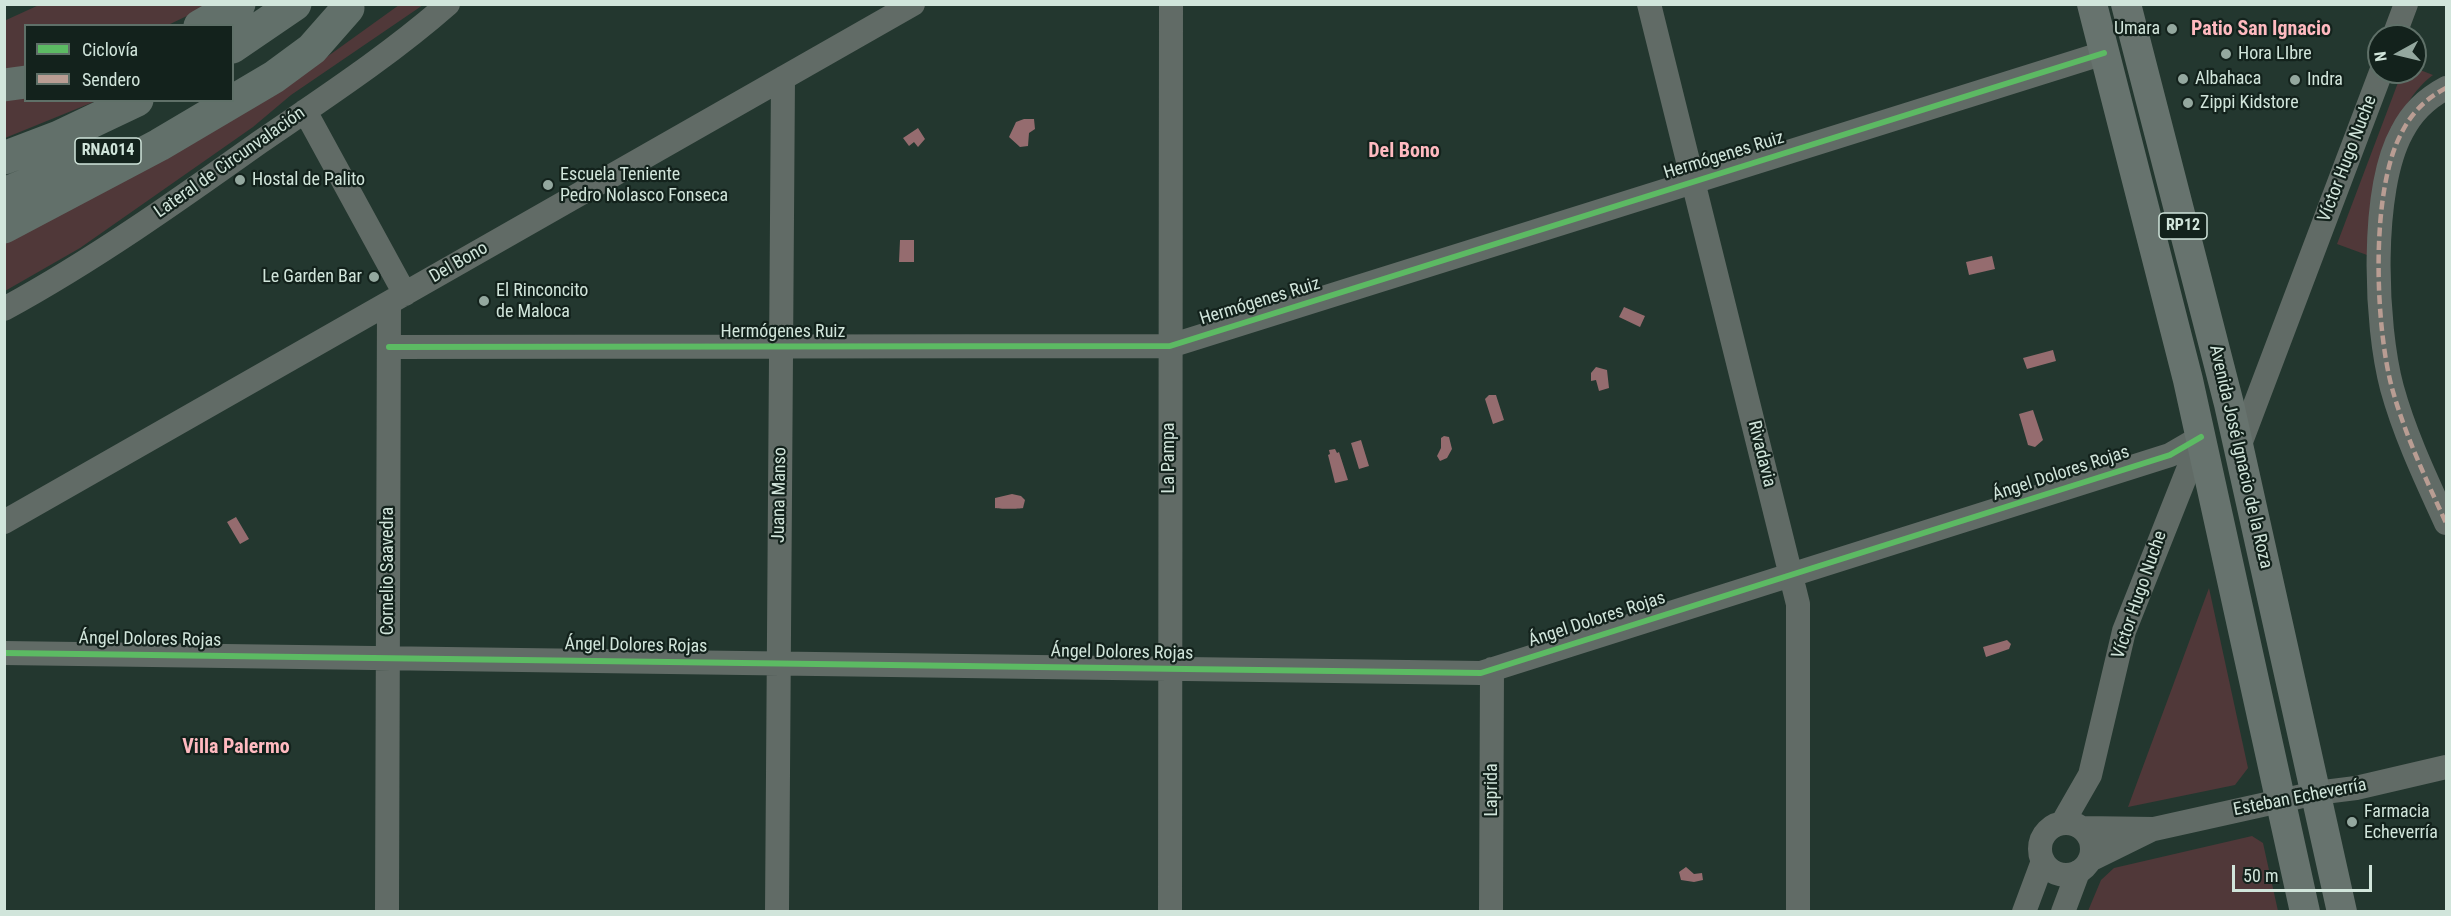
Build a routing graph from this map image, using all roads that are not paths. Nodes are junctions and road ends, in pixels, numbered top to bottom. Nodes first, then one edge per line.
1 (239, 4) edge
2 (295, 4) edge
3 (448, 4) edge
4 (914, 4) edge
5 (1171, 4) edge
6 (1649, 4) edge
7 (2092, 4) edge
8 (2126, 4) edge
9 (2406, 4) edge
10 (351, 6) edge
11 (204, 24) edge
12 (2398, 24) edge
13 (234, 46) edge
14 (2104, 53) junction
15 (783, 78) junction
16 (24, 82) edge
17 (2376, 84) edge
18 (4, 85) edge
19 (234, 85) edge
20 (2446, 88) edge
21 (234, 101) edge
22 (133, 102) edge
23 (204, 102) edge
24 (232, 102) edge
25 (305, 111) junction
26 (4, 158) edge
27 (1693, 182) junction
28 (4, 194) edge
29 (4, 227) edge
30 (397, 298) junction
31 (4, 309) edge
32 (1170, 346) junction
33 (389, 347) junction
34 (781, 347) junction
35 (2200, 437) junction
36 (2239, 447) junction
37 (4, 522) edge
38 (2446, 523) edge
39 (1791, 575) junction
40 (4, 653) edge
41 (387, 658) junction
42 (778, 663) junction
43 (1169, 669) junction
44 (1492, 669) junction
45 (2446, 767) edge
46 (2316, 793) junction
47 (2281, 801) junction
48 (2073, 825) junction
49 (2154, 829) junction
50 (2043, 861) junction
51 (2084, 866) junction
52 (387, 912) edge
53 (777, 912) edge
54 (1170, 912) edge
55 (1491, 912) edge
56 (1798, 912) edge
57 (2024, 912) edge
58 (2063, 912) edge
59 (2305, 912) edge
60 (2342, 912) edge

1 - 11 highway
2 - 13 highway
3 - 25 street, Lateral de Circunvalación
4 - 15 street, Del Bono
5 - 32 street, La Pampa
6 - 27 street, Rivadavia
7 - 14 main road, Avenida José Ignacio de la Roza / RP12
8 - 36 main road, Avenida José Ignacio de la Roza / RP12
9 - 12 street
10 - 19 highway
10 - 21 highway
14 - 27 street, Hermógenes Ruiz
14 - 35 main road, Avenida José Ignacio de la Roza / RP12
15 - 30 street, Del Bono
15 - 34 street, Juana Manso
16 - 18 highway
17 - 36 street, Víctor Hugo Nuche
20 - 38 street
22 - 26 highway, RNA014
23 - 28 highway, RNA014
24 - 29 highway
25 - 30 street, Cornelio Saavedra
25 - 31 street, Lateral de Circunvalación
27 - 32 street, Hermógenes Ruiz
27 - 39 street, Rivadavia
30 - 33 street, Cornelio Saavedra
30 - 37 street, Del Bono
32 - 34 street, Hermógenes Ruiz
32 - 43 street, La Pampa
33 - 34 street, Hermógenes Ruiz
33 - 41 street, Cornelio Saavedra
34 - 42 street, Juana Manso
35 - 39 street, Ángel Dolores Rojas
35 - 47 main road, Avenida José Ignacio de la Roza / RP12
35 - 48 street, Víctor Hugo Nuche
36 - 46 main road, Avenida José Ignacio de la Roza / RP12
39 - 44 street, Ángel Dolores Rojas
39 - 56 street, Rivadavia
40 - 41 street, Ángel Dolores Rojas
41 - 42 street, Ángel Dolores Rojas
41 - 52 street, Cornelio Saavedra
42 - 43 street, Ángel Dolores Rojas
42 - 53 street, Juana Manso
43 - 44 street, Ángel Dolores Rojas
43 - 54 street, La Pampa
44 - 55 street, Laprida
45 - 46 street, Esteban Echeverría
46 - 47 street, Esteban Echeverría
46 - 60 main road, Avenida José Ignacio de la Roza / RP12
47 - 49 street, Esteban Echeverría
47 - 59 main road, Avenida José Ignacio de la Roza / RP12
48 - 49 street, Esteban Echeverría
48 - 50 street
48 - 51 street
49 - 51 street, Esteban Echeverría
50 - 51 street
50 - 57 street
51 - 58 street

